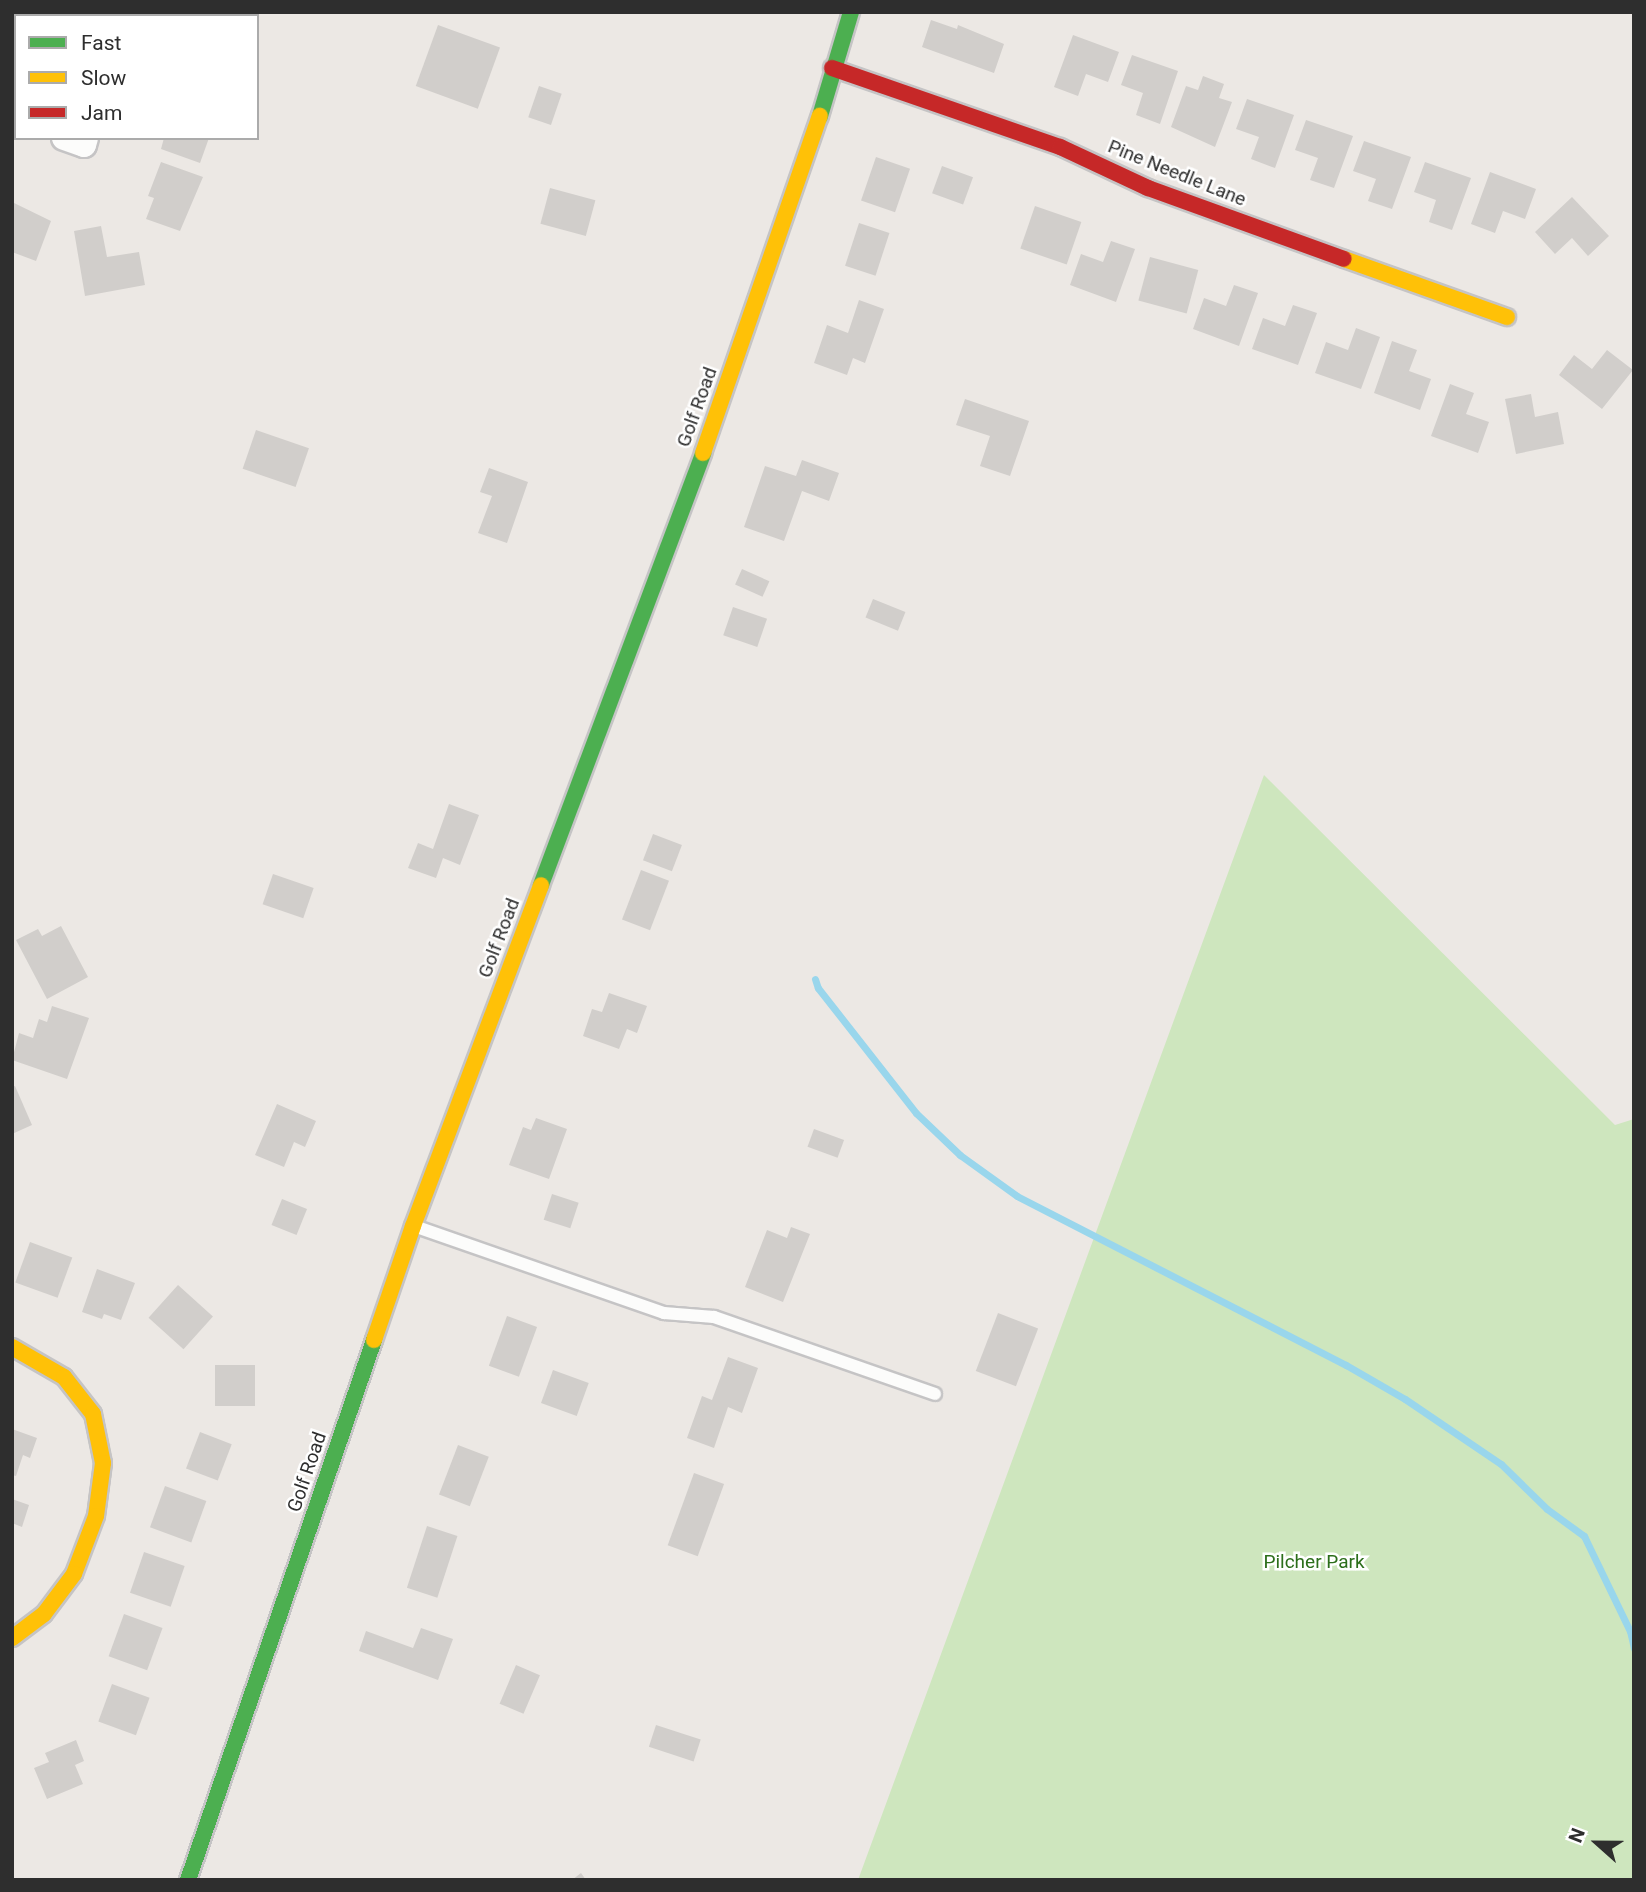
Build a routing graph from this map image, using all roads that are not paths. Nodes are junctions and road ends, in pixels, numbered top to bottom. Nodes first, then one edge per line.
1 (851, 12) edge
2 (832, 68) junction
3 (1507, 317) dead end
4 (413, 1226) junction
5 (12, 1347) edge
6 (935, 1394) dead end
7 (12, 1638) edge
8 (188, 1880) edge

1 - 2 street, Golf Road
2 - 3 street, Pine Needle Lane
2 - 4 street, Golf Road
4 - 6 lane
4 - 8 street, Golf Road
5 - 7 street

